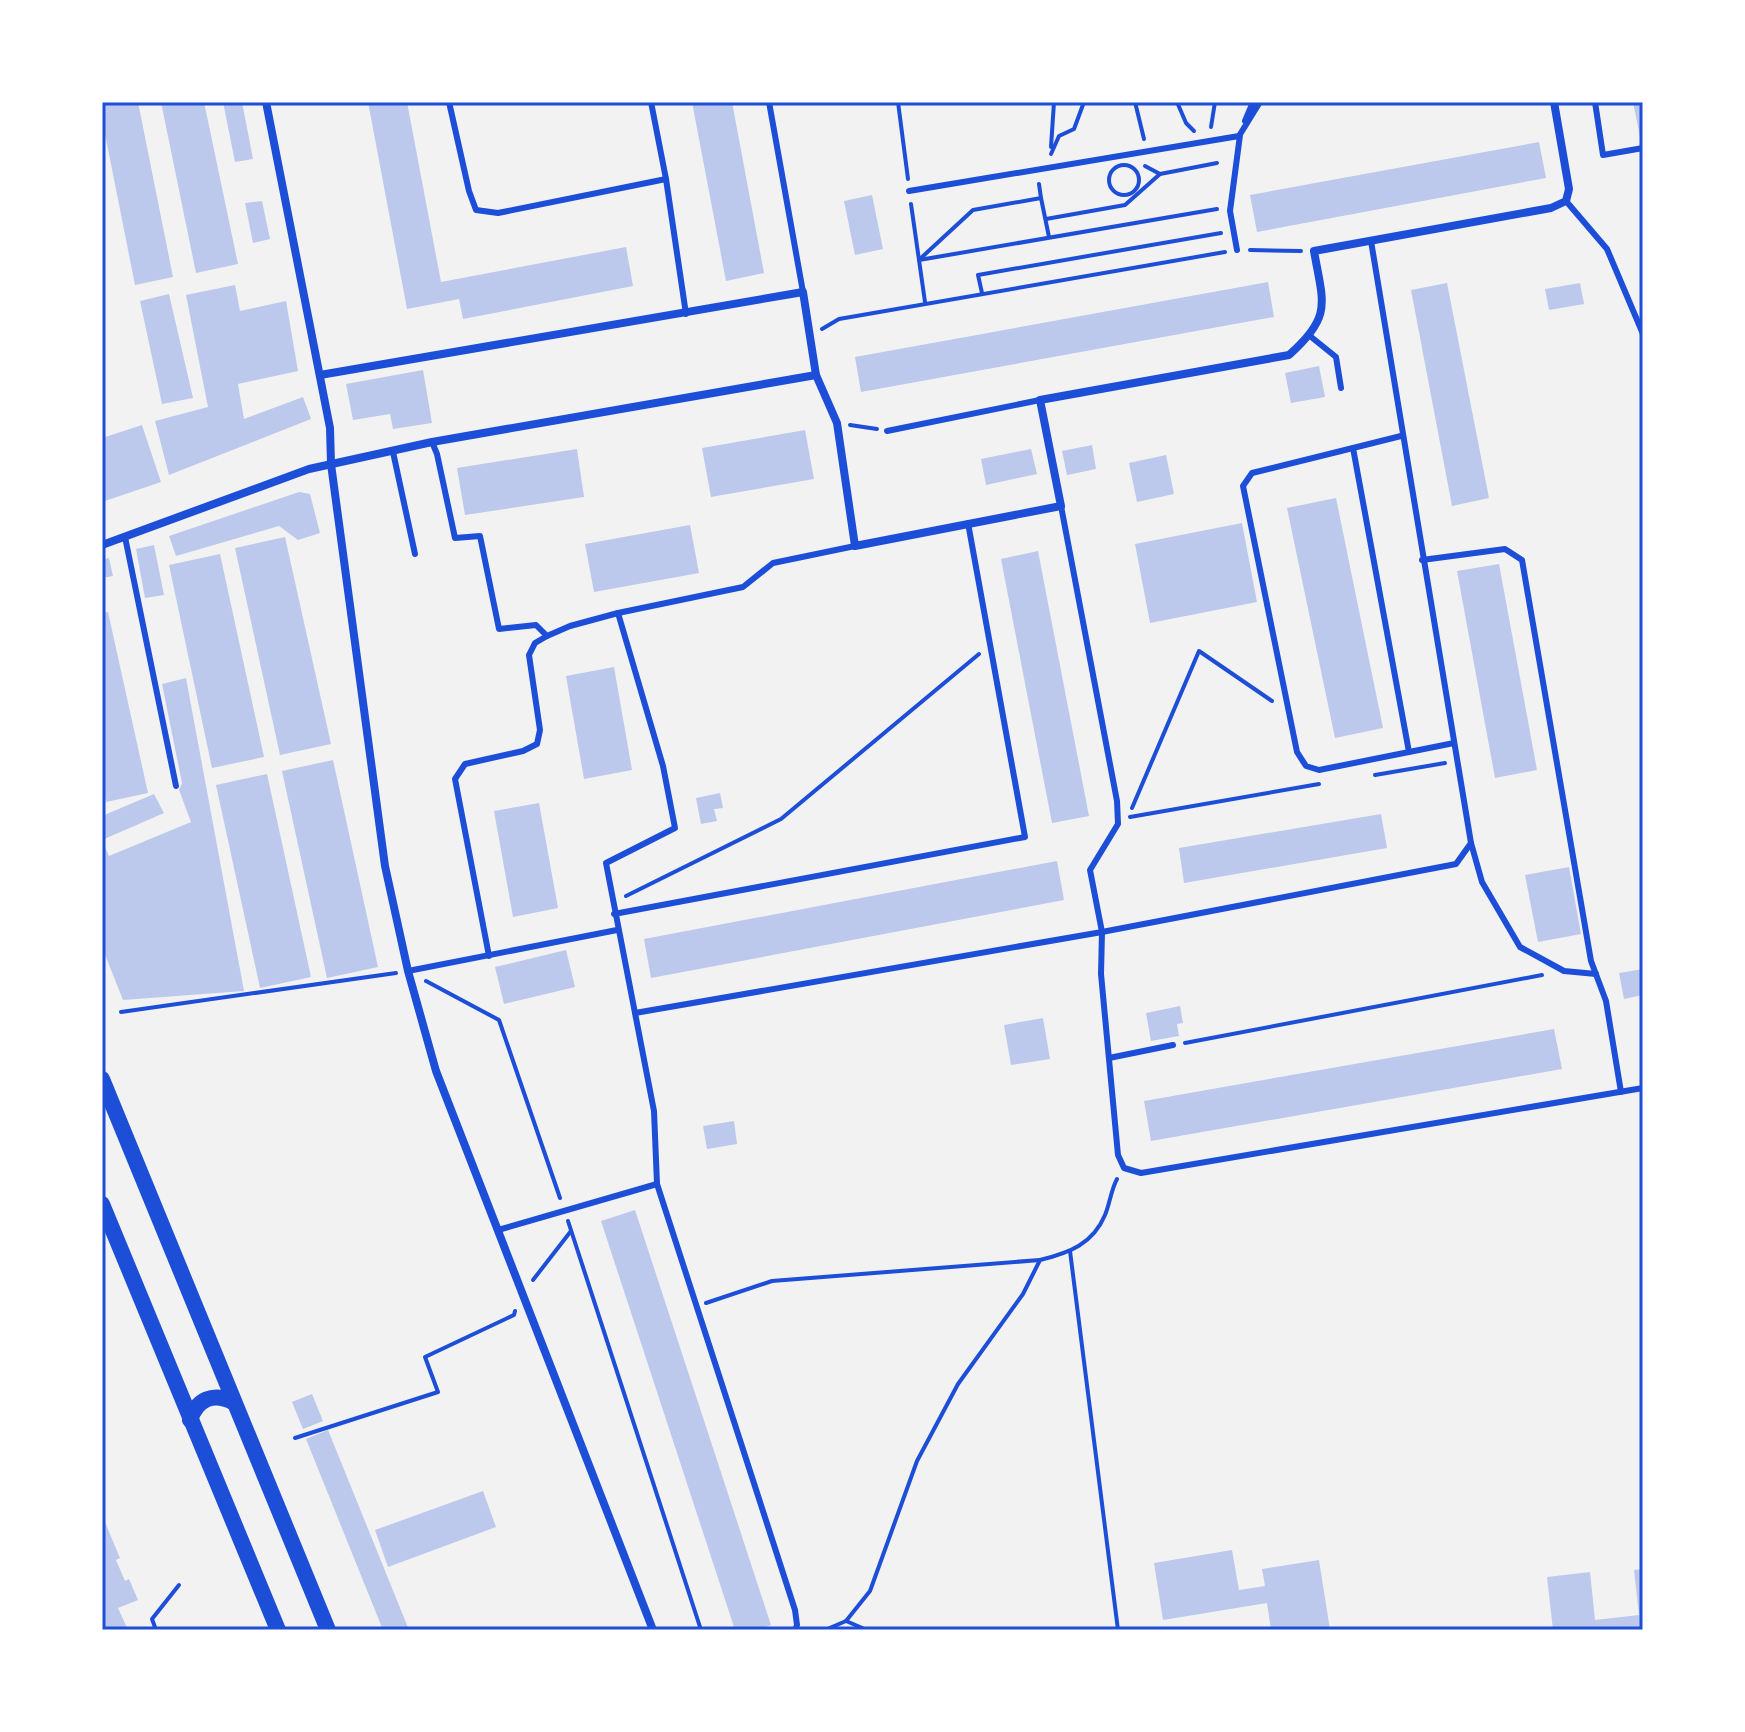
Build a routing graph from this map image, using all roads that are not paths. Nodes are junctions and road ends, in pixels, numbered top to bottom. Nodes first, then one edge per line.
1 (266, 102) edge
2 (449, 102) edge
3 (651, 102) edge
4 (769, 102) edge
5 (1253, 102) edge
6 (1260, 102) edge
7 (1554, 102) edge
8 (1595, 102) edge
9 (1239, 136) junction
10 (1643, 148) edge
11 (666, 179) junction
12 (909, 191) dead end
13 (1566, 201) junction
14 (1371, 241) junction
15 (1237, 250) road end
16 (803, 292) junction
17 (686, 314) junction
18 (1643, 334) edge
19 (1310, 336) junction
20 (320, 375) junction
21 (816, 375) junction
22 (1341, 388) dead end
23 (1040, 400) junction
24 (887, 431) road end
25 (1401, 436) junction
26 (432, 442) junction
27 (1353, 448) junction
28 (393, 452) junction
29 (331, 464) junction
30 (1061, 506) junction
31 (968, 523) junction
32 (125, 537) junction
33 (102, 545) edge
34 (855, 546) junction
35 (415, 554) dead end
36 (1422, 560) junction
37 (618, 613) junction
38 (547, 636) junction
39 (1454, 743) junction
40 (1409, 752) junction
41 (176, 786) dead end
42 (1471, 843) junction
43 (614, 914) junction
44 (617, 930) junction
45 (1102, 932) junction
46 (489, 956) junction
47 (408, 971) junction
48 (1596, 974) junction
49 (635, 1013) junction
50 (1173, 1045) road end
51 (1109, 1058) junction
52 (102, 1079) edge
53 (1643, 1088) edge
54 (1621, 1092) junction
55 (657, 1184) junction
56 (102, 1204) edge
57 (498, 1230) junction
58 (233, 1402) junction
59 (190, 1420) junction
60 (278, 1630) edge
61 (328, 1630) edge
62 (653, 1630) edge
63 (795, 1630) edge

1 - 20 street
2 - 11 lane
3 - 11 lane
4 - 16 lane
5 - 9 lane
6 - 9 lane
7 - 13 street
8 - 10 lane
9 - 12 lane
9 - 15 lane
11 - 17 lane
13 - 14 street
13 - 18 lane
14 - 19 street
14 - 25 lane
16 - 17 street
16 - 21 street
17 - 20 street
19 - 22 lane
19 - 23 street
20 - 29 street
21 - 26 street
21 - 34 street
23 - 24 lane
23 - 30 street
25 - 27 lane
25 - 36 lane
26 - 28 street
26 - 38 lane
27 - 40 lane
27 - 40 lane
28 - 29 street
28 - 35 lane
29 - 32 street
29 - 47 street
30 - 31 street
30 - 45 lane
31 - 34 street
31 - 43 lane
32 - 33 street
32 - 41 lane
34 - 37 lane
36 - 39 lane
36 - 48 lane
37 - 38 lane
37 - 43 lane
38 - 46 lane
39 - 40 lane
39 - 42 lane
42 - 45 lane
42 - 48 lane
43 - 44 lane
44 - 46 lane
44 - 49 lane
45 - 49 lane
45 - 51 lane
46 - 47 lane
47 - 57 street
48 - 54 lane
49 - 55 lane
50 - 51 lane
51 - 54 lane
52 - 58 main road
53 - 54 lane
55 - 57 lane
55 - 63 lane
56 - 59 main road
57 - 62 street
58 - 59 main road
58 - 61 main road
59 - 60 main road

